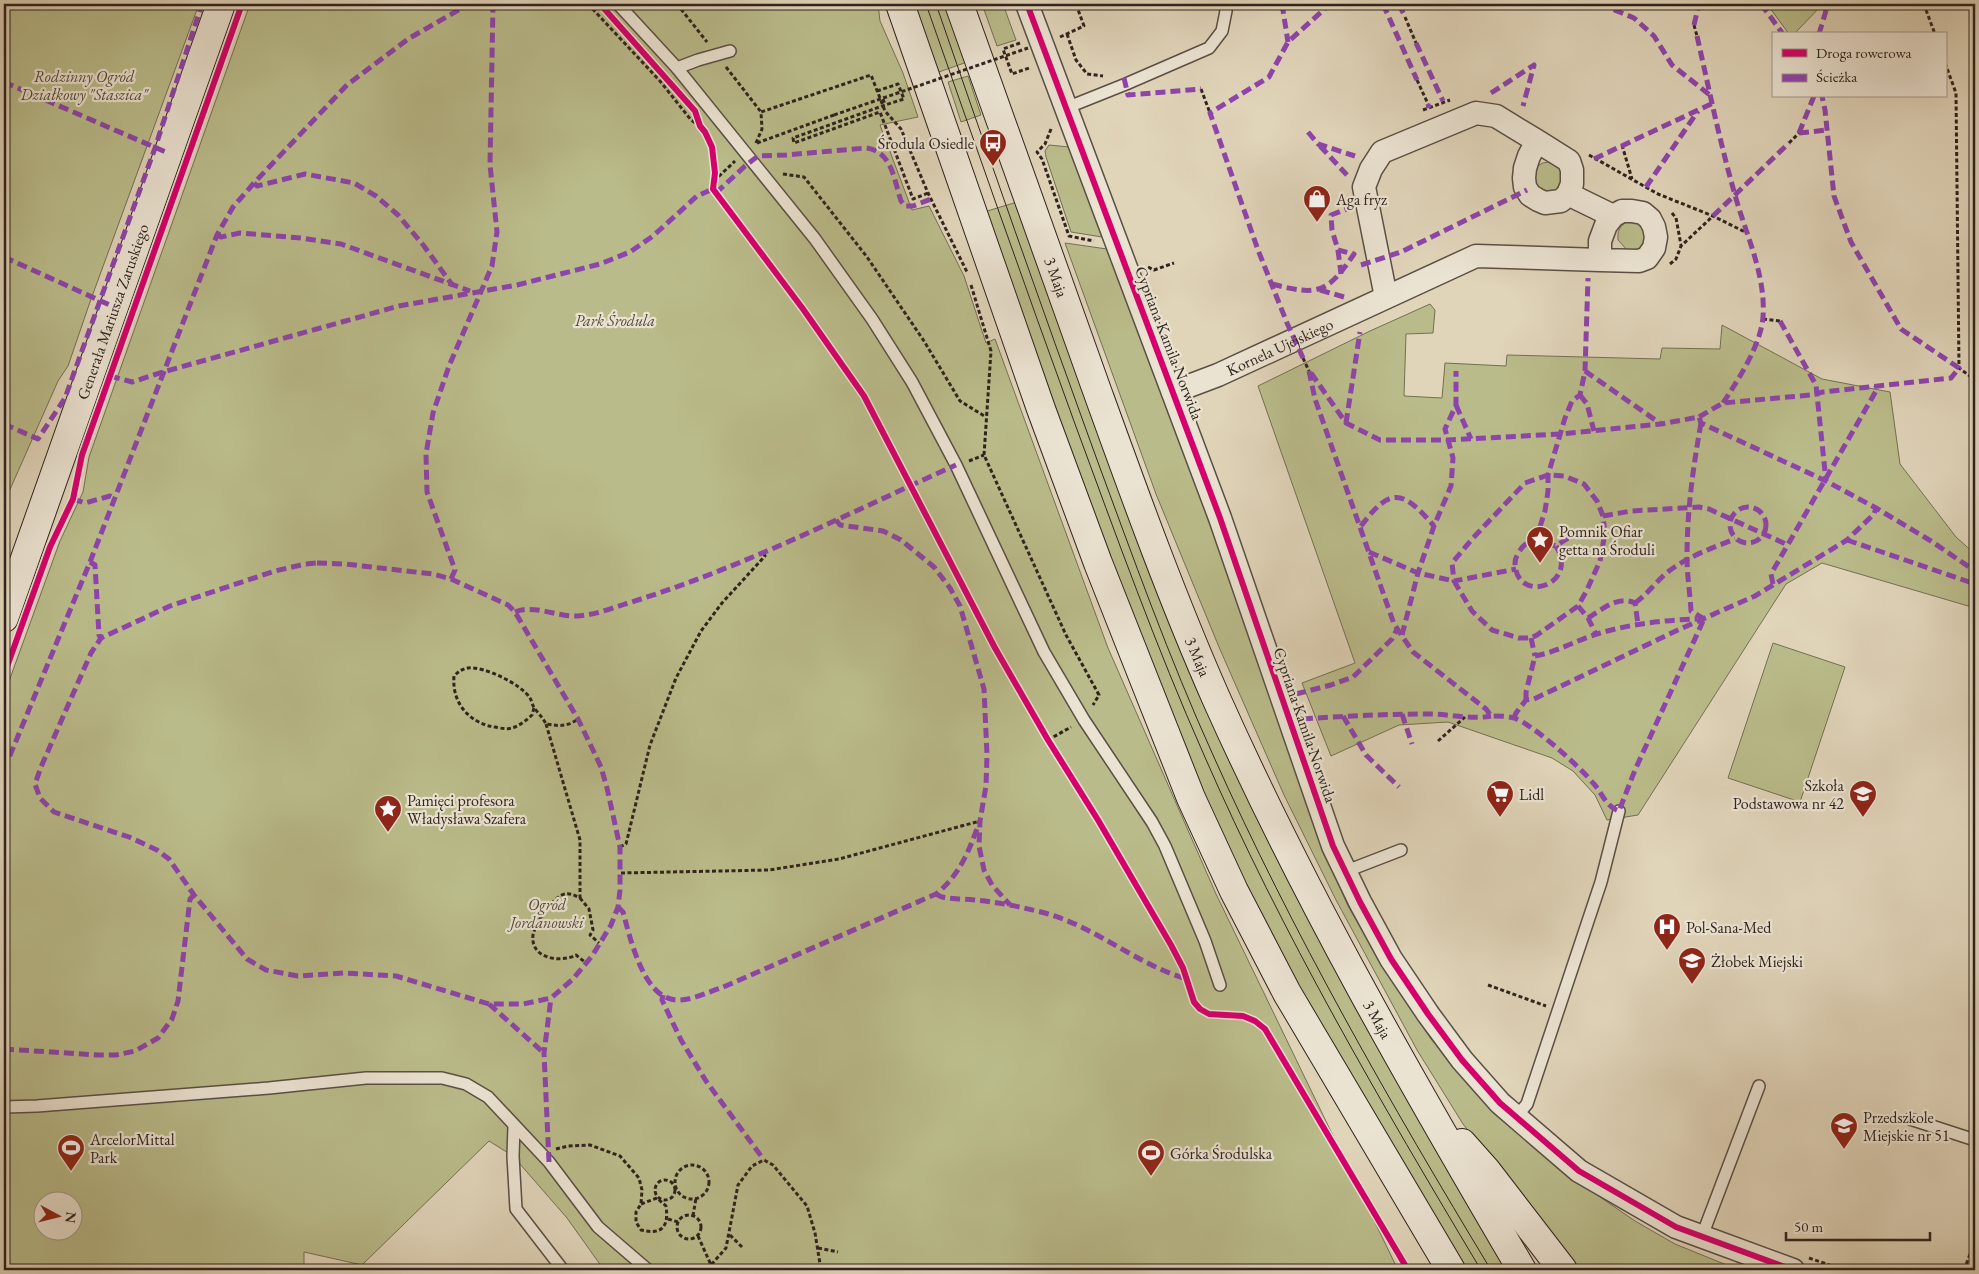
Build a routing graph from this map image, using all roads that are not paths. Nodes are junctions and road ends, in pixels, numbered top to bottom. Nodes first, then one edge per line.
1 (221, 4) edge
2 (618, 4) edge
3 (892, 4) edge
4 (900, 4) edge
5 (959, 4) edge
6 (1028, 4) edge
7 (1224, 4) edge
8 (910, 33) junction
9 (730, 51) dead end
10 (677, 68) junction
11 (1057, 114) junction
12 (1538, 141) junction
13 (1568, 194) junction
14 (1613, 216) junction
15 (1600, 260) junction
16 (1386, 297) junction
17 (1173, 392) junction
18 (4, 618) edge
19 (1619, 811) dead end
20 (1401, 850) dead end
21 (1344, 872) junction
22 (1220, 985) dead end
23 (1759, 1086) dead end
24 (1424, 1101) junction
25 (4, 1107) edge
26 (1516, 1117) junction
27 (1910, 1119) dead end
28 (514, 1126) junction
29 (1975, 1140) edge
30 (1396, 1181) junction
31 (1702, 1236) junction
32 (1801, 1264) edge
33 (563, 1270) edge
34 (648, 1270) edge
35 (1433, 1270) edge
36 (1450, 1270) edge
37 (1522, 1270) edge
38 (1563, 1270) edge

1 - 18 main road, Generała Mariusza Zaruskiego
2 - 10 lane
3 - 8 main road
4 - 8 main road
5 - 24 main road, 3 Maja
6 - 11 street, Cypriana Kamila Norwida
7 - 11 lane
8 - 30 main road
9 - 10 lane
10 - 22 lane
11 - 17 street, Cypriana Kamila Norwida
12 - 13 street
12 - 13 street
12 - 16 street
13 - 14 street
14 - 15 street
14 - 15 street, Kornela Ujejskiego
15 - 16 street, Kornela Ujejskiego
16 - 17 street, Kornela Ujejskiego
17 - 21 street, Cypriana Kamila Norwida
19 - 26 lane
20 - 21 lane
21 - 26 street, Cypriana Kamila Norwida
23 - 31 lane
24 - 37 main road, 3 Maja
24 - 38 main road
25 - 28 lane
26 - 31 street, Cypriana Kamila Norwida
27 - 29 lane
28 - 33 lane
28 - 34 lane
30 - 35 main road
30 - 36 main road
31 - 32 street, Cypriana Kamila Norwida

